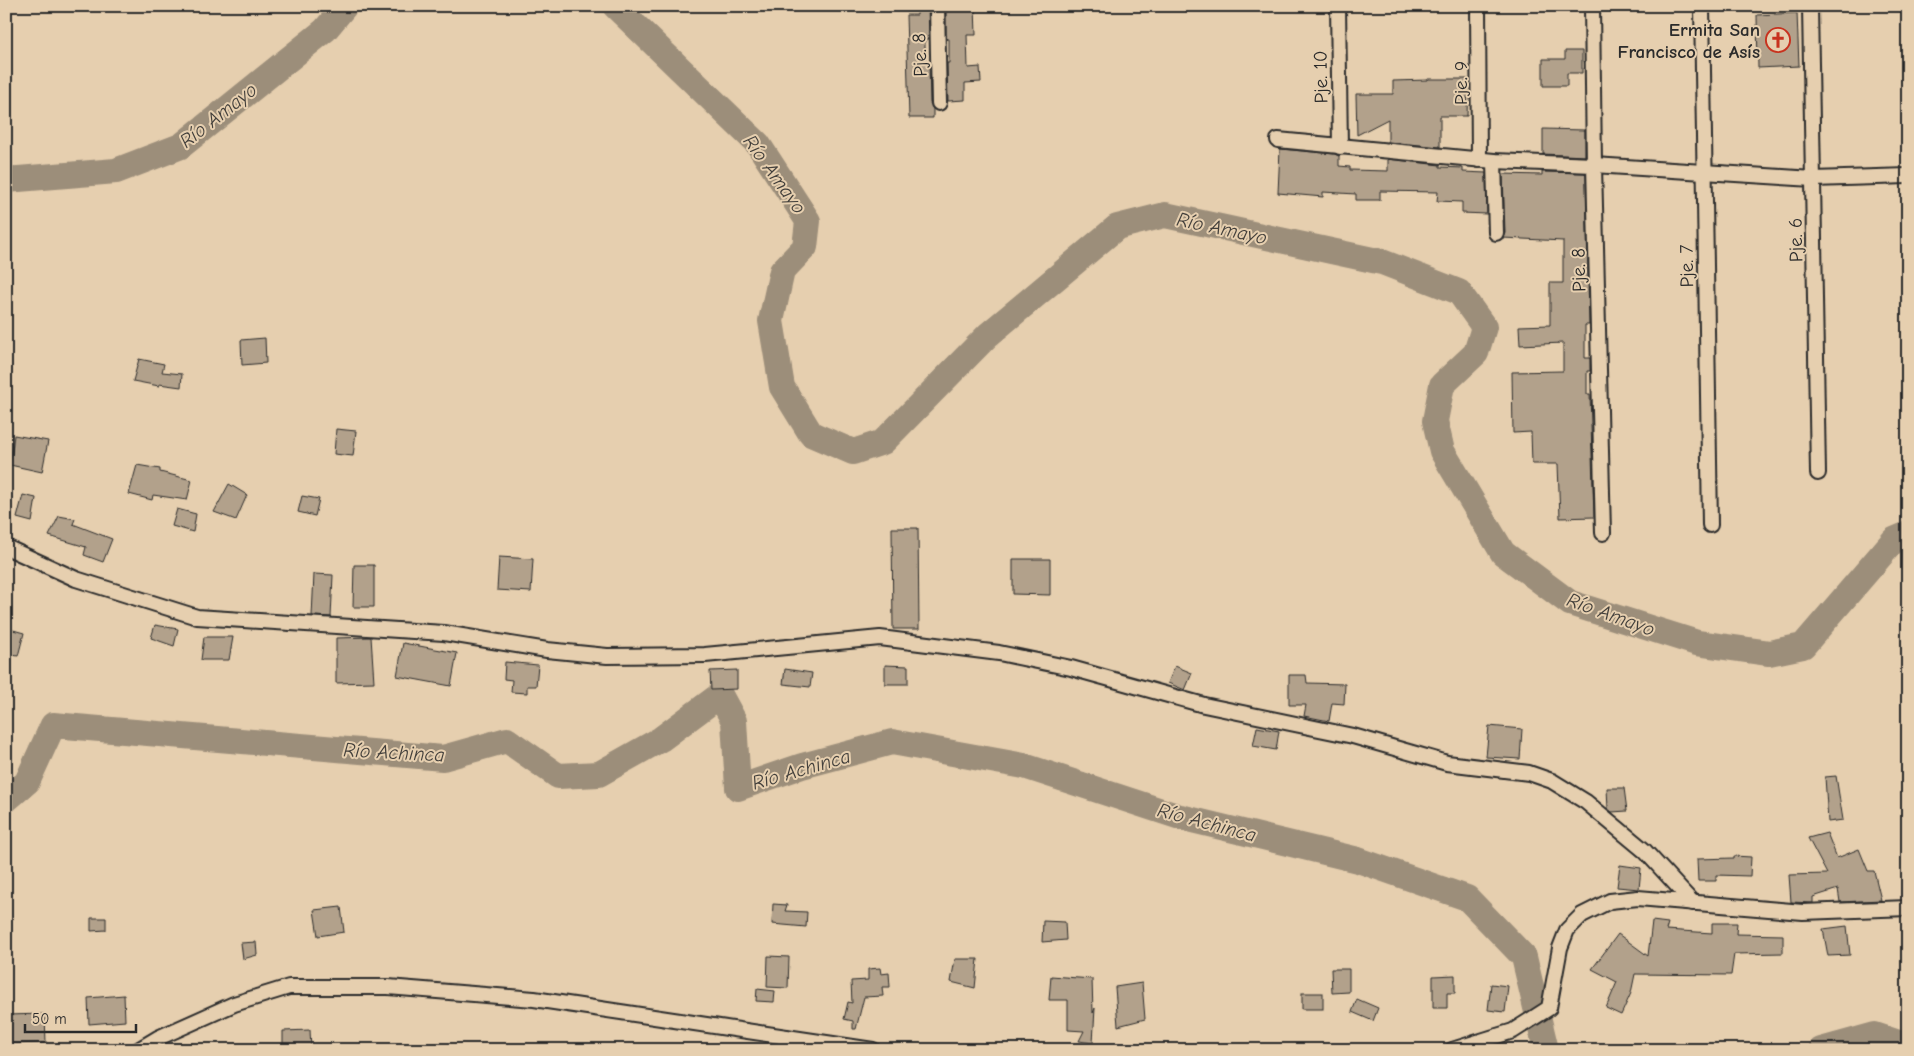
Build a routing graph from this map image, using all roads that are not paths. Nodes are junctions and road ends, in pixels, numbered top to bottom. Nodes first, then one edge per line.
1 (936, 6) edge
2 (1338, 6) edge
3 (1478, 6) edge
4 (1592, 6) edge
5 (1702, 6) edge
6 (1810, 6) edge
7 (939, 103) dead end
8 (1278, 140) dead end
9 (1340, 147) junction
10 (1479, 160) junction
11 (1494, 161) junction
12 (1594, 164) junction
13 (1703, 172) junction
14 (1908, 176) edge
15 (1812, 178) junction
16 (1496, 233) dead end
17 (1818, 473) dead end
18 (1710, 525) dead end
19 (1603, 532) dead end
20 (6, 546) edge
21 (1693, 903) junction
22 (1908, 908) edge
23 (785, 1043) edge
24 (138, 1050) edge
25 (873, 1050) edge
26 (1452, 1050) edge

1 - 7 street, Pje. 8
2 - 9 street, Pje. 10
3 - 10 street, Pje. 9
4 - 12 street, Pje. 8
5 - 13 street, Pje. 7
6 - 15 street, Pje. 6
8 - 9 street
9 - 10 street
10 - 11 street
11 - 12 street
11 - 16 street
12 - 13 street
12 - 19 street, Pje. 8
13 - 15 street
13 - 18 street, Pje. 7
14 - 15 street
15 - 17 street, Pje. 6
20 - 21 street
21 - 22 street
21 - 26 street
23 - 24 street
23 - 25 street

